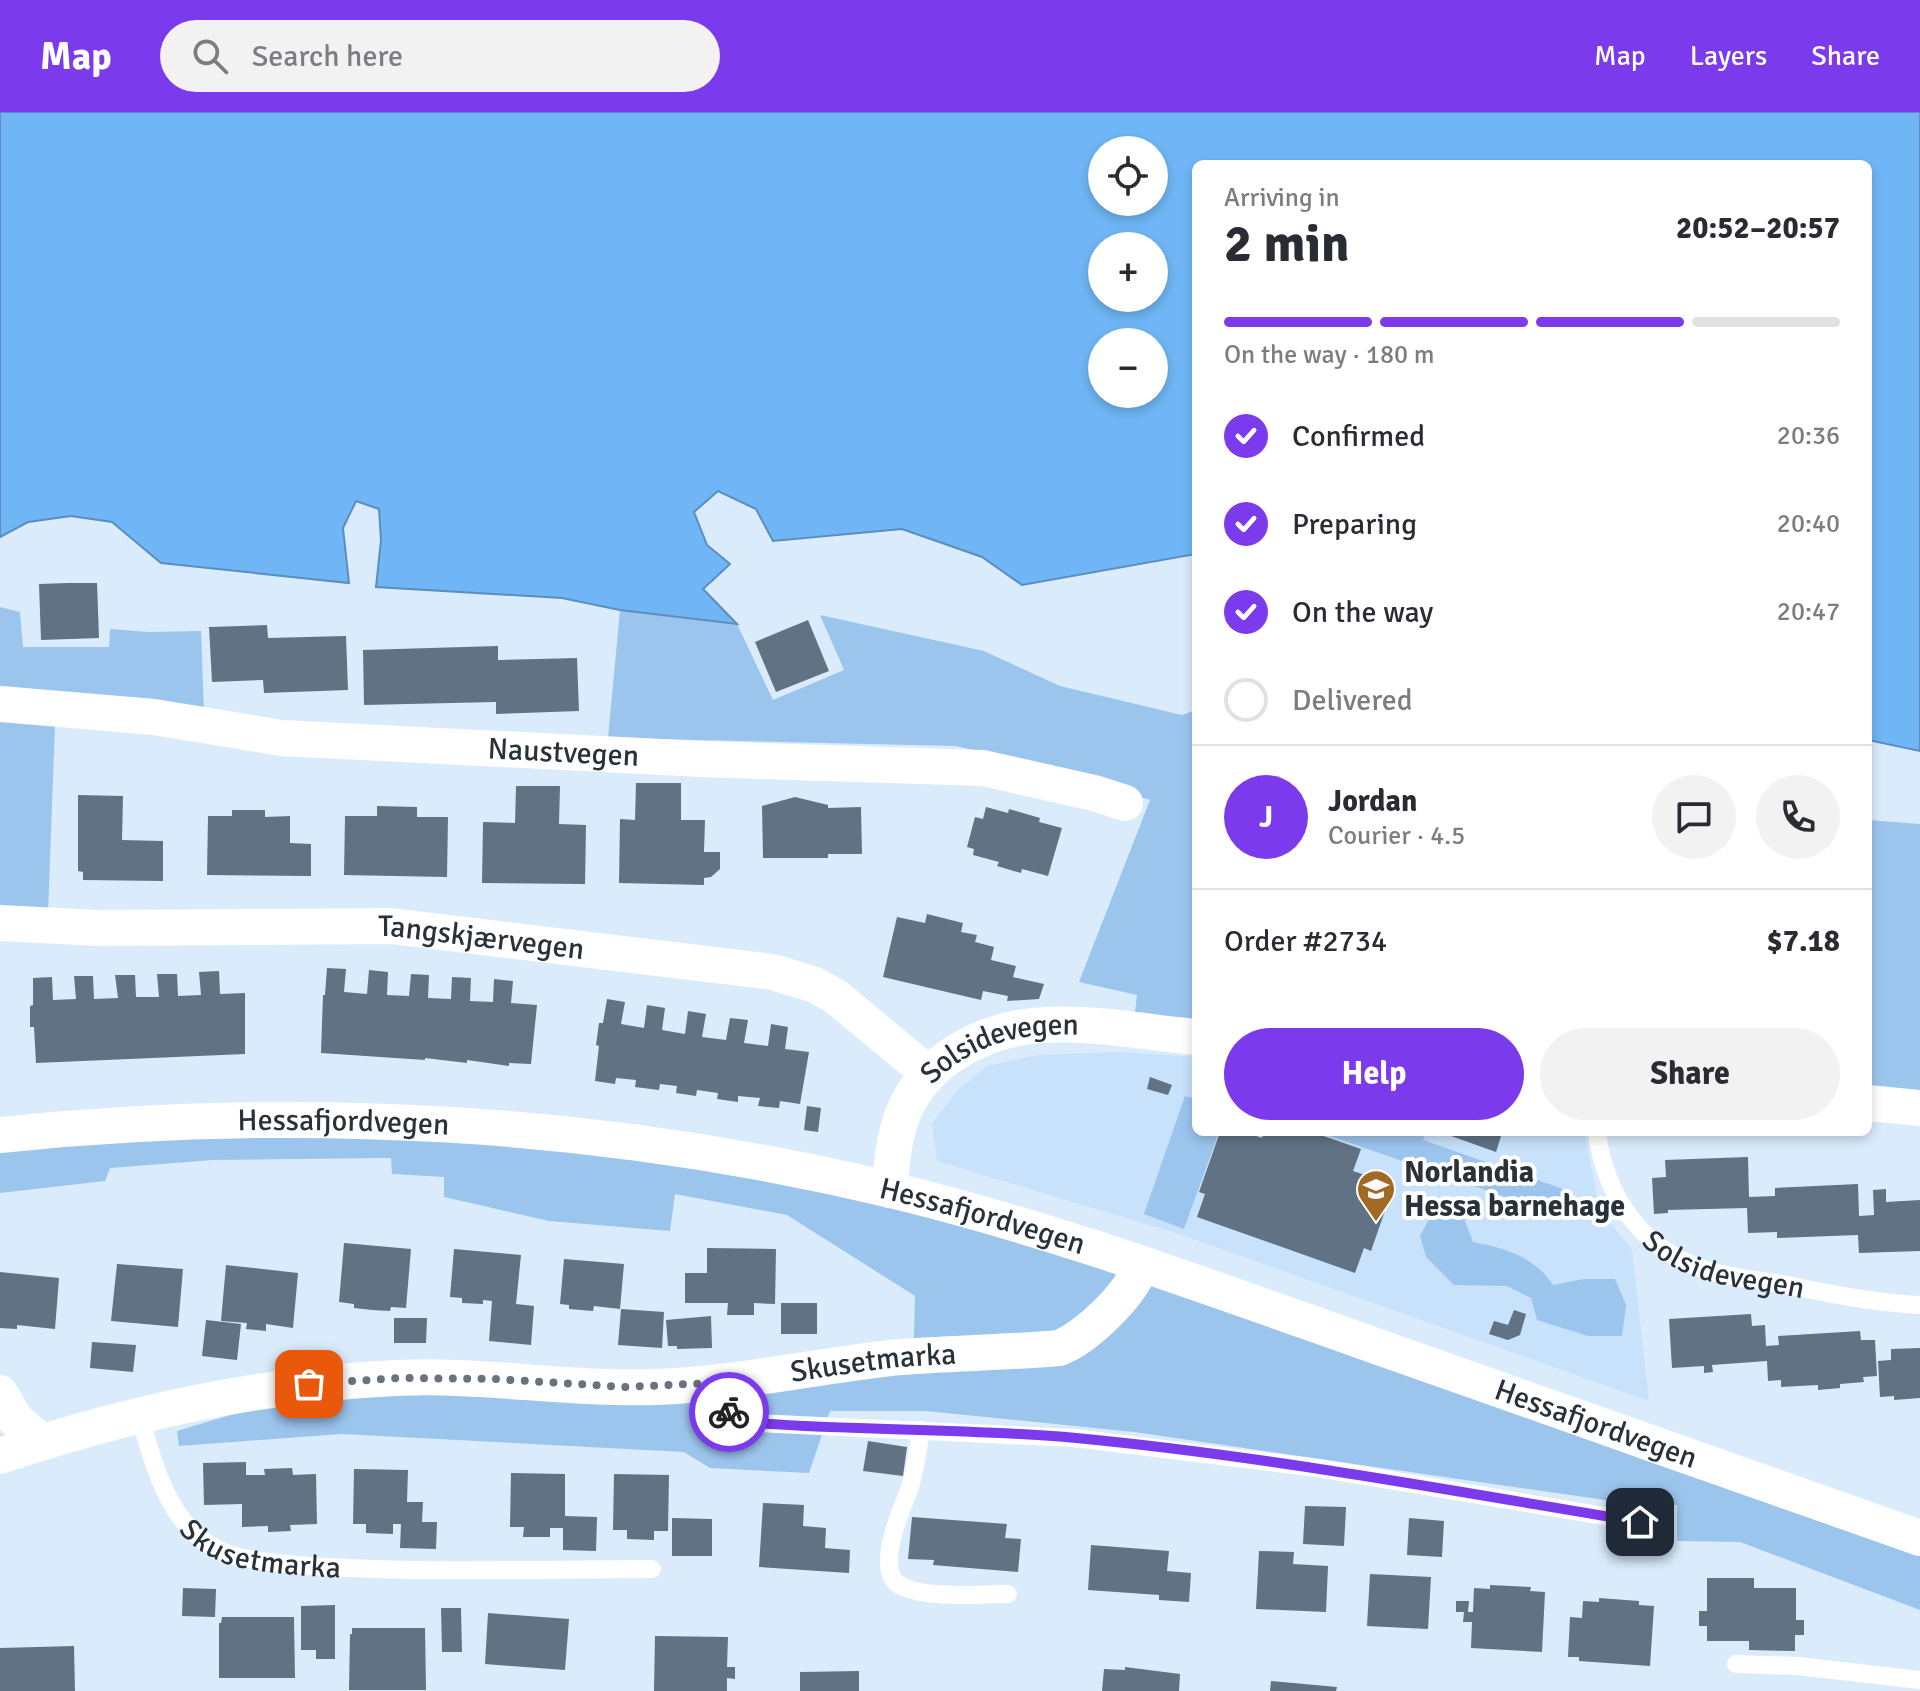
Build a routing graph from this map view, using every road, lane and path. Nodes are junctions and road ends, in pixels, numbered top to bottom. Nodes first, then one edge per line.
1 (0, 704) edge
2 (1125, 803) dead end
3 (0, 923) edge
4 (1192, 1037) edge
5 (929, 1074) junction
6 (1872, 1103) edge
7 (1920, 1108) edge
8 (0, 1135) edge
9 (1598, 1136) edge
10 (890, 1190) junction
11 (1141, 1264) junction
12 (1920, 1305) edge
13 (712, 1383) junction
14 (0, 1393) edge
15 (140, 1415) junction
16 (921, 1430) junction
17 (42, 1442) junction
18 (0, 1456) edge
19 (1640, 1522) dead end
20 (1920, 1538) edge
21 (652, 1569) dead end
22 (1008, 1594) dead end
23 (1736, 1664) dead end
24 (1920, 1680) edge

1 - 2 street, Naustvegen
3 - 5 street, Tangskjærvegen
4 - 5 street, Solsidevegen
5 - 10 street, Solsidevegen
6 - 7 street
8 - 10 street, Hessafjordvegen
9 - 12 lane, Solsidevegen
10 - 11 street, Hessafjordvegen
11 - 13 street, Skusetmarka
11 - 20 street, Hessafjordvegen
13 - 15 street, Skusetmarka
13 - 16 lane
14 - 17 street
15 - 17 street, Skusetmarka
15 - 21 lane, Skusetmarka
16 - 19 lane
16 - 22 lane
17 - 18 street, Skusetmarka
23 - 24 lane

